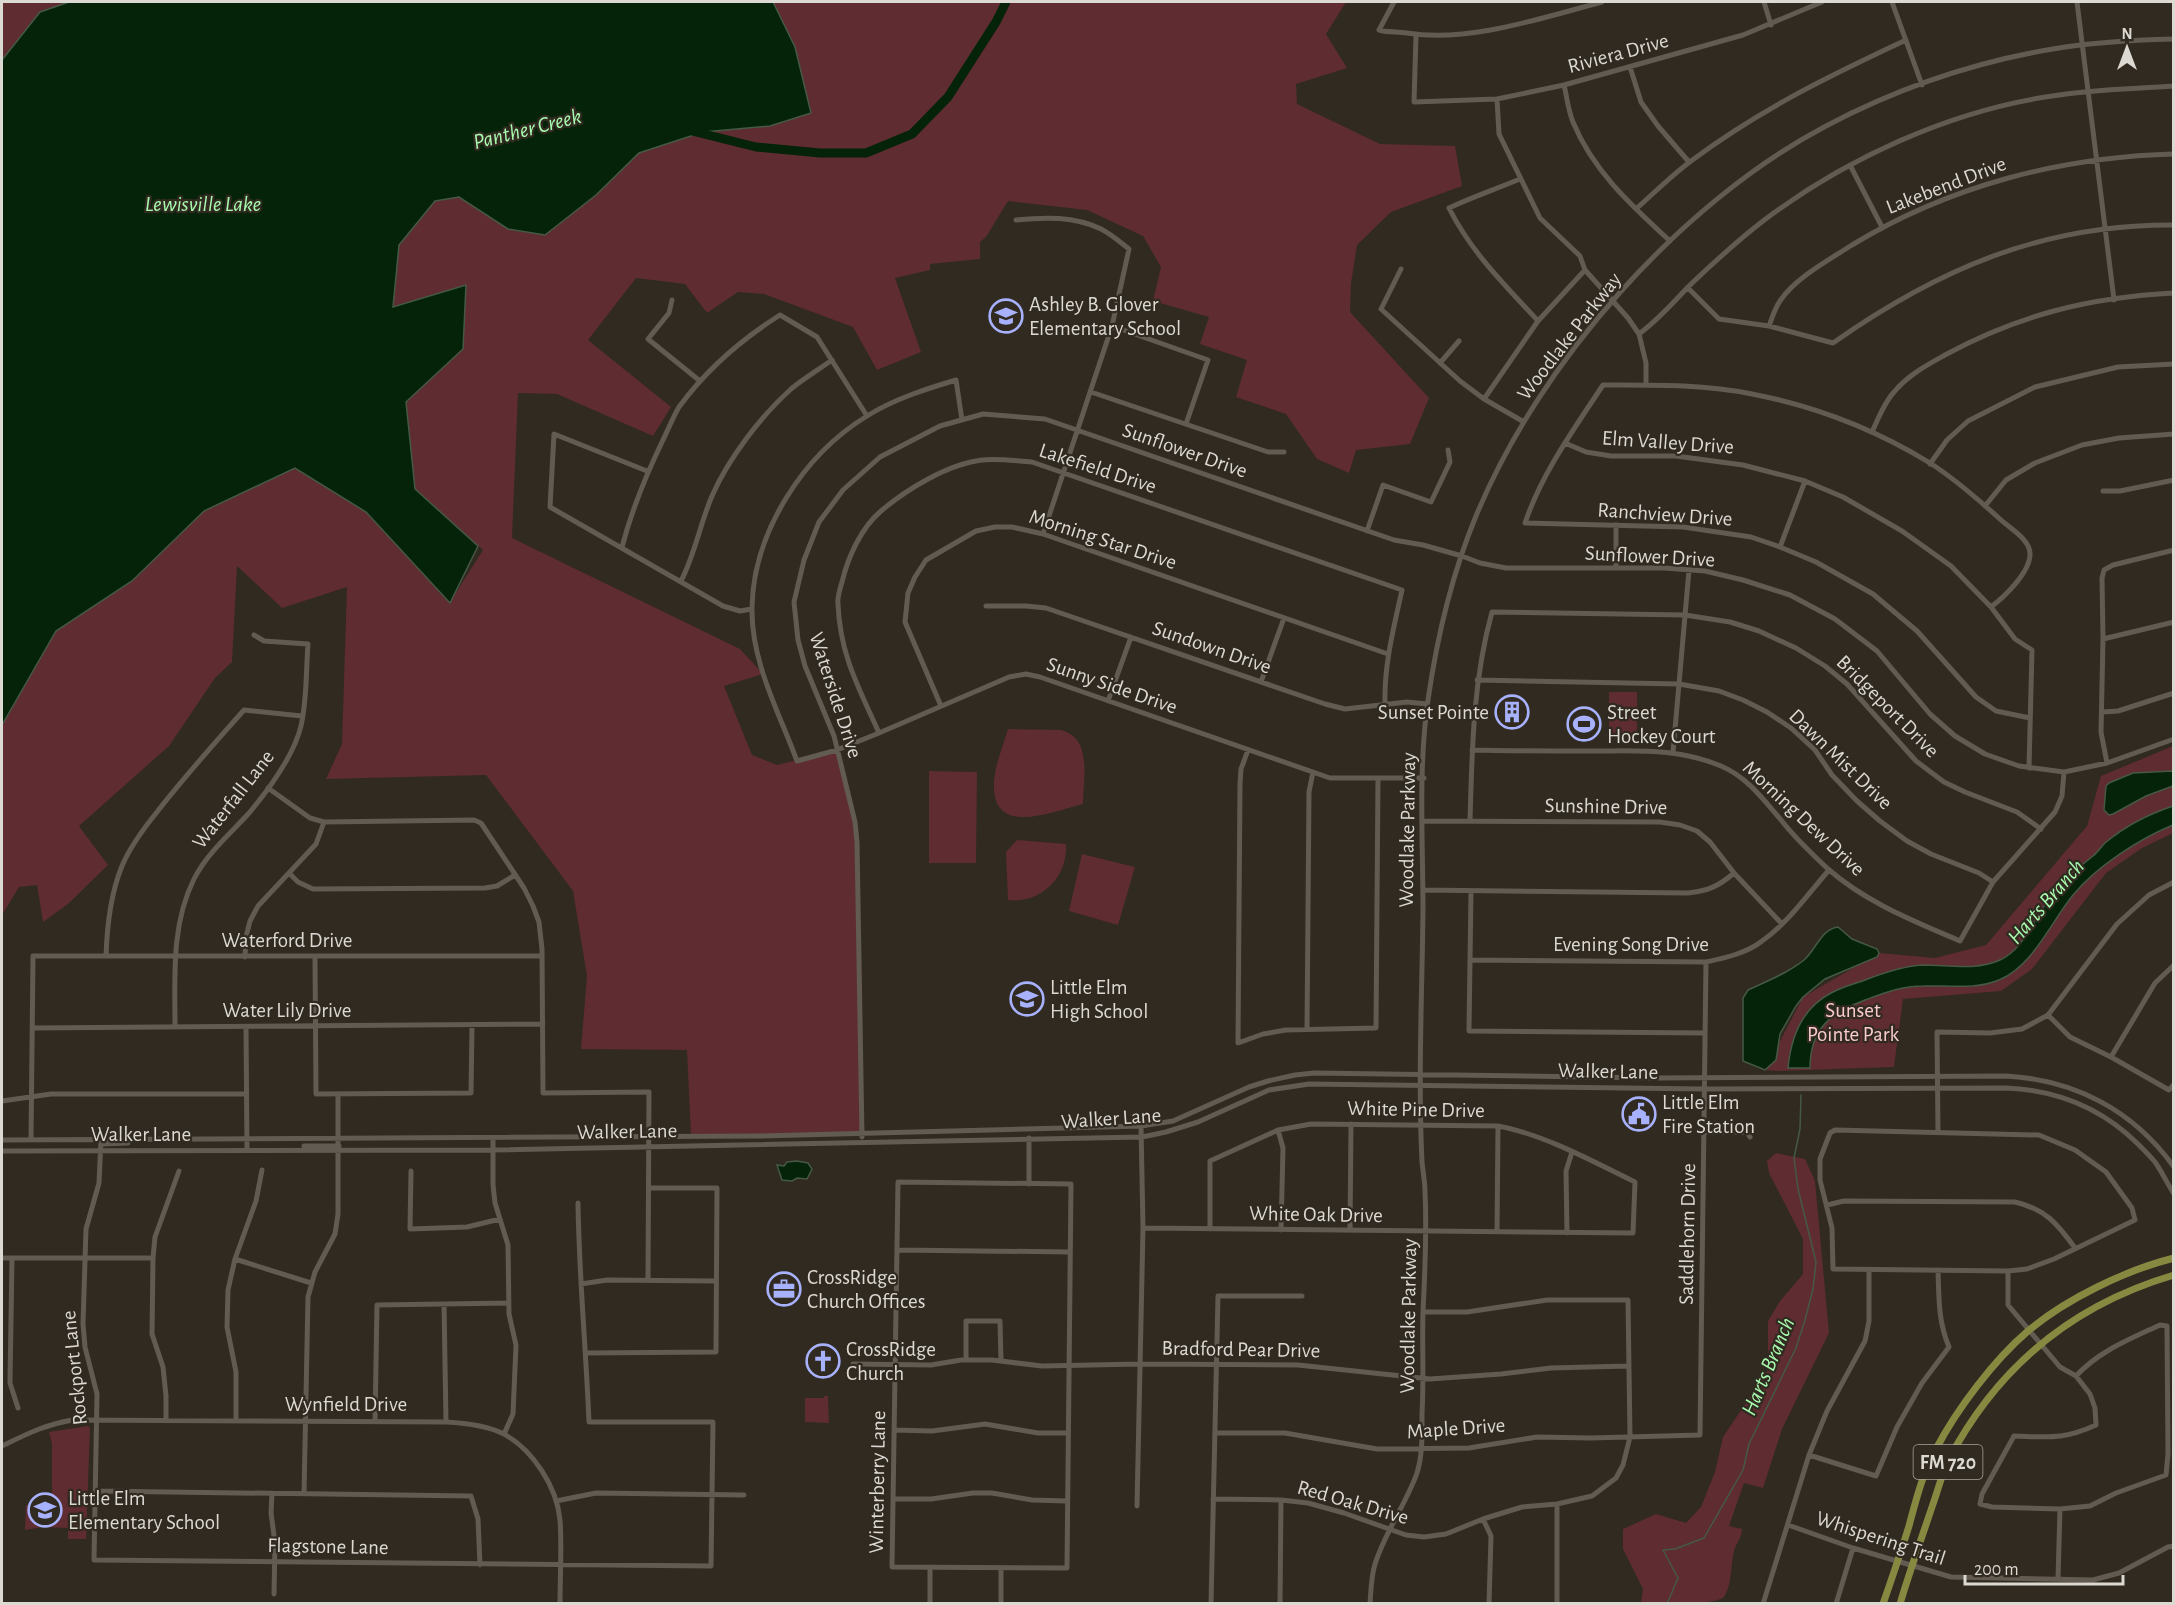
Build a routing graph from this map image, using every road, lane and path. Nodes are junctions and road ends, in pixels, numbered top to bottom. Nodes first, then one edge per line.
1 (1394, 2) edge
2 (1602, 2) edge
3 (1764, 2) edge
4 (1822, 2) edge
5 (1892, 2) edge
6 (2076, 2) edge
7 (1772, 25) junction
8 (1416, 35) junction
9 (2174, 39) edge
10 (1906, 40) junction
11 (2082, 45) junction
12 (1630, 67) junction
13 (1564, 85) junction
14 (1922, 85) junction
15 (2174, 86) edge
16 (2087, 90) junction
17 (1497, 99) junction
18 (2174, 154) edge
19 (2096, 160) junction
20 (1689, 162) junction
21 (1850, 165) junction
22 (1520, 179) junction
23 (1636, 209) junction
24 (1016, 220) dead end
25 (2174, 225) edge
26 (1882, 227) junction
27 (2105, 228) junction
28 (1670, 242) junction
29 (1401, 269) dead end
30 (1585, 270) junction
31 (1688, 288) junction
32 (2174, 293) edge
33 (672, 300) dead end
34 (2114, 300) junction
35 (1613, 303) junction
36 (1538, 321) junction
37 (1112, 326) junction
38 (1769, 326) junction
39 (1639, 334) junction
40 (1459, 341) dead end
41 (832, 360) junction
42 (1440, 363) junction
43 (2174, 364) edge
44 (700, 381) junction
45 (1646, 385) junction
46 (1091, 392) junction
47 (1484, 399) junction
48 (867, 416) junction
49 (962, 420) junction
50 (1524, 422) junction
51 (1186, 424) junction
52 (1077, 430) junction
53 (1872, 432) junction
54 (2174, 434) edge
55 (1565, 443) junction
56 (1448, 450) dead end
57 (1284, 452) dead end
58 (1930, 464) junction
59 (647, 471) junction
60 (1063, 473) junction
61 (2174, 480) edge
62 (1805, 481) junction
63 (2103, 491) dead end
64 (1985, 506) junction
65 (1616, 525) junction
66 (1367, 531) junction
67 (1043, 534) junction
68 (622, 547) junction
69 (1780, 547) junction
70 (2174, 550) edge
71 (1462, 556) junction
72 (1616, 568) junction
73 (1689, 570) junction
74 (681, 581) junction
75 (986, 606) dead end
76 (1991, 607) junction
77 (752, 609) junction
78 (1685, 615) junction
79 (1284, 618) junction
80 (2174, 622) edge
81 (255, 634) dead end
82 (1131, 637) junction
83 (2103, 639) junction
84 (1388, 654) junction
85 (1477, 680) junction
86 (1261, 682) junction
87 (1679, 684) junction
88 (2174, 693) edge
89 (1108, 701) junction
90 (1385, 703) junction
91 (1427, 704) junction
92 (941, 706) junction
93 (2102, 712) junction
94 (302, 716) junction
95 (2030, 718) junction
96 (879, 733) junction
97 (2174, 740) edge
98 (837, 750) junction
99 (1248, 750) junction
100 (1472, 750) junction
101 (1673, 752) junction
102 (2107, 763) junction
103 (2029, 768) junction
104 (1313, 772) junction
105 (2064, 772) junction
106 (1378, 778) junction
107 (1424, 778) junction
108 (268, 788) junction
109 (1423, 821) junction
110 (1470, 821) junction
111 (324, 822) junction
112 (2041, 829) junction
113 (1829, 870) junction
114 (289, 873) junction
115 (1734, 873) junction
116 (515, 875) junction
117 (1993, 882) junction
118 (2174, 882) edge
119 (1423, 890) junction
120 (1471, 891) junction
121 (1782, 924) junction
122 (105, 956) junction
123 (175, 956) junction
124 (542, 956) junction
125 (245, 957) junction
126 (315, 957) junction
127 (1471, 960) junction
128 (1706, 962) junction
129 (2174, 965) edge
130 (2048, 1015) junction
131 (543, 1024) junction
132 (472, 1025) junction
133 (316, 1026) junction
134 (175, 1027) junction
135 (246, 1027) junction
136 (32, 1028) junction
137 (1307, 1030) junction
138 (1706, 1033) junction
139 (2111, 1057) junction
140 (1422, 1074) junction
141 (1937, 1077) junction
142 (1705, 1078) junction
143 (2174, 1084) edge
144 (1422, 1085) junction
145 (1937, 1088) junction
146 (1705, 1089) junction
147 (246, 1094) junction
148 (338, 1094) junction
149 (32, 1098) junction
150 (2, 1101) edge
151 (1351, 1124) junction
152 (1141, 1126) junction
153 (1422, 1126) junction
154 (1498, 1126) junction
155 (1029, 1130) junction
156 (1278, 1130) junction
157 (1705, 1131) junction
158 (1938, 1131) junction
159 (862, 1133) junction
160 (760, 1136) junction
161 (1142, 1137) junction
162 (1750, 1137) dead end
163 (247, 1138) junction
164 (2, 1140) edge
165 (31, 1140) junction
166 (492, 1140) junction
167 (1029, 1140) junction
168 (649, 1141) junction
169 (862, 1142) junction
170 (339, 1144) junction
171 (102, 1145) junction
172 (760, 1145) junction
173 (247, 1148) junction
174 (492, 1150) junction
175 (2, 1151) edge
176 (1572, 1152) junction
177 (2174, 1167) edge
178 (262, 1170) dead end
179 (179, 1171) dead end
180 (411, 1172) dead end
181 (1029, 1184) junction
182 (649, 1188) junction
183 (2174, 1194) edge
184 (579, 1203) dead end
185 (1827, 1205) junction
186 (500, 1219) junction
187 (1143, 1228) junction
188 (1210, 1229) junction
189 (1281, 1230) junction
190 (1350, 1230) junction
191 (1426, 1231) junction
192 (1497, 1232) junction
193 (1567, 1233) junction
194 (1633, 1233) joint
195 (2075, 1248) junction
196 (898, 1250) junction
197 (1070, 1252) junction
198 (153, 1257) junction
199 (2, 1258) edge
200 (12, 1258) junction
201 (85, 1258) junction
202 (2174, 1258) edge
203 (235, 1259) junction
204 (1869, 1270) junction
205 (1938, 1270) junction
206 (2008, 1271) junction
207 (2174, 1275) edge
208 (648, 1280) junction
209 (716, 1281) junction
210 (311, 1283) junction
211 (581, 1284) junction
212 (1302, 1296) dead end
213 (444, 1304) junction
214 (509, 1304) junction
215 (1424, 1312) junction
216 (2029, 1330) junction
217 (2040, 1344) junction
218 (586, 1353) junction
219 (966, 1360) junction
220 (1000, 1361) junction
221 (854, 1364) dead end
222 (895, 1364) junction
223 (1140, 1364) junction
224 (1216, 1365) junction
225 (1069, 1366) junction
226 (1628, 1366) junction
227 (2076, 1376) junction
228 (1423, 1378) junction
229 (18, 1408) dead end
230 (98, 1419) junction
231 (166, 1420) junction
232 (236, 1420) junction
233 (305, 1421) junction
234 (375, 1421) junction
235 (446, 1422) junction
236 (894, 1430) junction
237 (1068, 1433) junction
238 (1215, 1433) junction
239 (504, 1434) junction
240 (1701, 1435) joint
241 (1630, 1437) junction
242 (2, 1446) edge
243 (1420, 1447) junction
244 (1809, 1455) junction
245 (96, 1491) junction
246 (272, 1493) junction
247 (304, 1494) junction
248 (712, 1494) junction
249 (744, 1495) dead end
250 (893, 1499) junction
251 (1213, 1499) junction
252 (1281, 1500) junction
253 (556, 1501) junction
254 (1068, 1501) junction
255 (1557, 1504) junction
256 (1137, 1506) dead end
257 (2060, 1509) junction
258 (1483, 1519) junction
259 (1788, 1525) junction
260 (1390, 1530) junction
261 (2174, 1546) edge
262 (1853, 1548) junction
263 (94, 1560) joint
264 (275, 1562) junction
265 (1898, 1562) junction
266 (480, 1565) junction
267 (560, 1566) junction
268 (1912, 1566) junction
269 (930, 1568) junction
270 (1001, 1569) junction
271 (2058, 1579) junction
272 (274, 1594) dead end
273 (560, 1604) edge
274 (930, 1604) edge
275 (1001, 1604) edge
276 (1211, 1604) edge
277 (1280, 1604) edge
278 (1370, 1604) edge
279 (1489, 1604) edge
280 (1557, 1604) edge
281 (1763, 1604) edge
282 (1836, 1604) edge
283 (1883, 1604) edge
284 (1900, 1604) edge

1 - 8 street
2 - 8 street
3 - 7 street
4 - 7 street, Riviera Drive
5 - 10 street
6 - 11 street
7 - 12 street, Riviera Drive
8 - 17 street, Riviera Drive
9 - 11 street, Woodlake Parkway
10 - 14 street
10 - 20 street
11 - 14 street, Woodlake Parkway
11 - 16 street
12 - 13 street, Riviera Drive
12 - 20 street
13 - 17 street, Riviera Drive
13 - 23 street
14 - 28 street, Woodlake Parkway
15 - 16 street
16 - 19 street
16 - 21 street
17 - 22 street
18 - 19 street, Lakebend Drive
19 - 26 street, Lakebend Drive
19 - 27 street
20 - 23 street
21 - 26 street
21 - 31 street
22 - 30 street
22 - 36 street
23 - 28 street
24 - 37 street
25 - 27 street
26 - 38 street, Lakebend Drive
27 - 34 street
27 - 38 street
28 - 35 street, Woodlake Parkway
29 - 42 street
30 - 35 street
30 - 36 street
31 - 38 street
31 - 39 street
32 - 34 street
33 - 44 street
34 - 53 street
35 - 39 street
35 - 50 street, Woodlake Parkway
36 - 47 street
37 - 46 street
37 - 51 street
39 - 45 street
40 - 42 street
41 - 44 street
41 - 48 street
41 - 74 street
42 - 47 street
43 - 58 street
44 - 59 street
45 - 53 street
45 - 55 street
46 - 51 street
46 - 52 street
47 - 50 street
48 - 49 street
48 - 77 street
49 - 52 street, Waterside Drive
49 - 98 street, Waterside Drive
50 - 71 street, Woodlake Parkway
51 - 57 street
52 - 60 street
52 - 66 street, Sunflower Drive
53 - 58 street
54 - 64 street
55 - 62 street, Elm Valley Drive
55 - 65 street, Ranchview Drive
56 - 66 street
58 - 64 street
59 - 68 street
59 - 68 street
60 - 67 street
60 - 84 street, Lakefield Drive
60 - 96 street, Lakefield Drive
61 - 63 street
62 - 69 street
62 - 76 street, Elm Valley Drive
64 - 76 street
65 - 69 street, Ranchview Drive
65 - 72 street
66 - 71 street, Sunflower Drive
67 - 79 street, Morning Star Drive
67 - 92 street, Morning Star Drive
68 - 74 street
69 - 95 street, Ranchview Drive
70 - 83 street
71 - 72 street, Sunflower Drive
71 - 91 street, Woodlake Parkway
72 - 73 street, Sunflower Drive
73 - 78 street
73 - 103 street, Sunflower Drive
74 - 77 street
75 - 82 street, Sundown Drive
76 - 95 street, Elm Valley Drive
77 - 98 street, Sunny Side Drive
78 - 85 street, Bridgeport Drive
78 - 87 street
78 - 112 street, Bridgeport Drive
79 - 84 street, Morning Star Drive
79 - 86 street
80 - 83 street
81 - 94 street, Waterfall Lane
82 - 86 street, Sundown Drive
82 - 89 street
83 - 93 street
84 - 90 street
85 - 87 street, Dawn Mist Drive
85 - 100 street
86 - 90 street, Sundown Drive
87 - 101 street
87 - 117 street, Dawn Mist Drive
88 - 93 street
89 - 92 street, Sunny Side Drive
89 - 99 street, Sunny Side Drive
90 - 91 street, Sundown Drive
91 - 107 street, Woodlake Parkway
92 - 96 street, Sunny Side Drive
93 - 102 street
94 - 108 street, Waterfall Lane
94 - 122 street
95 - 103 street
96 - 98 street, Sunny Side Drive
97 - 102 street, Sunflower Drive
98 - 159 street, Waterside Drive
99 - 104 street, Sunny Side Drive
99 - 137 street
100 - 101 street, Morning Dew Drive
100 - 110 street
101 - 113 street, Morning Dew Drive
102 - 105 street, Sunflower Drive
103 - 105 street, Sunflower Drive
104 - 106 street, Sunny Side Drive
104 - 137 street
105 - 112 street
106 - 107 street, Sunny Side Drive
106 - 137 street
107 - 109 street, Woodlake Parkway
108 - 111 street
108 - 123 street, Waterfall Lane
109 - 110 street, Sunshine Drive
109 - 119 street, Woodlake Parkway
110 - 115 street, Sunshine Drive
111 - 114 street
111 - 116 street
112 - 117 street
113 - 117 street, Morning Dew Drive
113 - 121 street, Evening Song Drive
114 - 116 street
114 - 125 street
115 - 120 street
115 - 121 street, Sunshine Drive
116 - 124 street
118 - 130 street
119 - 120 street
119 - 140 street, Woodlake Parkway
120 - 127 street
121 - 128 street, Evening Song Drive
122 - 123 street, Waterford Drive
122 - 136 street, Waterford Drive
123 - 125 street, Waterford Drive
123 - 134 street, Waterfall Lane
124 - 126 street, Waterford Drive
124 - 131 street
125 - 126 street, Waterford Drive
126 - 133 street
127 - 128 street, Evening Song Drive
127 - 138 street
128 - 138 street, Saddlehorn Drive
129 - 139 street
130 - 139 street
130 - 141 street
131 - 132 street, Water Lily Drive
131 - 168 street
132 - 133 street, Water Lily Drive
132 - 148 street
133 - 135 street, Water Lily Drive
133 - 148 street
134 - 135 street, Water Lily Drive
134 - 136 street, Water Lily Drive
135 - 147 street
136 - 149 street
138 - 142 street, Saddlehorn Drive
139 - 143 street
140 - 142 street, Walker Lane
140 - 144 street, Woodlake Parkway
140 - 152 street, Walker Lane
141 - 142 street, Walker Lane
141 - 145 street
141 - 177 street, Walker Lane
142 - 146 street, Saddlehorn Drive
144 - 146 street, Walker Lane
144 - 153 street, Woodlake Parkway
144 - 161 street, Walker Lane
145 - 146 street, Walker Lane
145 - 158 street
145 - 183 street, Walker Lane
146 - 157 street, Saddlehorn Drive
147 - 149 street
147 - 163 street
148 - 170 street
149 - 150 street
149 - 165 street
151 - 153 street, White Pine Drive
151 - 156 street, White Pine Drive
151 - 190 street
152 - 155 street, Walker Lane
152 - 161 street
153 - 154 street, White Pine Drive
153 - 191 street, Woodlake Parkway
154 - 176 street, White Pine Drive
154 - 192 street
155 - 159 street, Walker Lane
155 - 167 street
156 - 188 street, White Pine Drive
156 - 189 street
157 - 162 street
157 - 240 street, Saddlehorn Drive
158 - 185 street
158 - 195 street
159 - 160 street, Walker Lane
159 - 169 street, Waterside Drive
160 - 168 street, Walker Lane
160 - 172 street
161 - 167 street, Walker Lane
161 - 187 street
163 - 170 street, Walker Lane
163 - 171 street, Walker Lane
163 - 173 street
164 - 165 street, Walker Lane
165 - 171 street, Walker Lane
166 - 168 street, Walker Lane
166 - 170 street
166 - 174 street
167 - 169 street, Walker Lane
167 - 181 street
168 - 172 street, Walker Lane
168 - 174 street, Walker Lane
168 - 182 street
169 - 172 street, Walker Lane
170 - 173 street, Walker Lane
170 - 174 street, Walker Lane
170 - 210 street
171 - 173 street, Walker Lane
171 - 175 street, Walker Lane
171 - 201 street, Rockport Lane
174 - 186 street
176 - 193 street
176 - 194 street, White Pine Drive
178 - 203 street
179 - 198 street
180 - 186 street
181 - 196 street, Winterberry Lane
181 - 197 street
182 - 208 street
182 - 209 street
184 - 211 street
185 - 195 street
185 - 204 street
186 - 214 street
187 - 188 street, White Oak Drive
187 - 223 street
188 - 189 street, White Oak Drive
189 - 190 street, White Oak Drive
190 - 191 street, White Oak Drive
191 - 192 street, White Oak Drive
191 - 215 street, Woodlake Parkway
192 - 193 street, White Oak Drive
193 - 194 street, White Oak Drive
195 - 206 street
196 - 197 street
196 - 222 street, Winterberry Lane
197 - 225 street
198 - 201 street
198 - 231 street
199 - 200 street
200 - 201 street
200 - 229 street
201 - 230 street, Rockport Lane
202 - 216 main road
203 - 210 street
203 - 232 street
204 - 205 street
204 - 244 street
205 - 206 street
205 - 244 street
206 - 216 street
207 - 217 main road, FM 720
208 - 209 street
208 - 211 street
209 - 218 street
210 - 233 street
211 - 218 street
212 - 224 street
213 - 214 street
213 - 234 street
213 - 235 street
214 - 239 street
215 - 226 street, Red Oak Drive
215 - 228 street, Woodlake Parkway
216 - 217 street
216 - 265 main road
217 - 227 street
217 - 268 main road, FM 720
218 - 248 street
219 - 220 street, Bradford Pear Drive
219 - 220 street
219 - 222 street, Bradford Pear Drive
220 - 225 street, Bradford Pear Drive
221 - 222 street, Bradford Pear Drive
222 - 236 street, Winterberry Lane
223 - 224 street, Bradford Pear Drive
223 - 225 street, Bradford Pear Drive
223 - 256 street
224 - 228 street, Bradford Pear Drive
224 - 238 street
225 - 237 street
226 - 228 street, Bradford Pear Drive
226 - 241 street, Red Oak Drive
227 - 257 street
227 - 257 street
228 - 243 street, Woodlake Parkway
230 - 231 street, Wynfield Drive
230 - 242 street, Wynfield Drive
230 - 245 street, Rockport Lane
231 - 232 street, Wynfield Drive
232 - 233 street, Wynfield Drive
233 - 234 street, Wynfield Drive
233 - 247 street
234 - 235 street, Wynfield Drive
235 - 239 street, Wynfield Drive
236 - 237 street
236 - 250 street, Winterberry Lane
237 - 254 street
238 - 243 street, Maple Drive
238 - 251 street
239 - 253 street, Wynfield Drive
240 - 241 street, Maple Drive
241 - 243 street, Maple Drive
241 - 255 street, Red Oak Drive
243 - 260 street, Woodlake Parkway
244 - 259 street
245 - 246 street
245 - 263 street, Rockport Lane
246 - 247 street
246 - 264 street
247 - 266 street
248 - 249 street
248 - 253 street
248 - 267 street, Flagstone Lane
250 - 254 street
250 - 269 street, Winterberry Lane
251 - 252 street, Red Oak Drive
251 - 276 street
252 - 260 street, Red Oak Drive
252 - 277 street
253 - 267 street, Wynfield Drive
254 - 270 street
255 - 258 street, Red Oak Drive
255 - 280 street
257 - 271 street
258 - 260 street, Red Oak Drive
258 - 279 street
259 - 262 street, Whispering Trail
259 - 281 street
260 - 278 street, Woodlake Parkway
261 - 271 street, Whispering Trail
262 - 265 street, Whispering Trail
262 - 282 street
263 - 264 street, Flagstone Lane
264 - 266 street, Flagstone Lane
264 - 272 street
265 - 268 street, Whispering Trail
265 - 283 main road
266 - 267 street, Flagstone Lane
267 - 273 street, Wynfield Drive
268 - 271 street, Whispering Trail
268 - 284 main road, FM 720
269 - 270 street
269 - 274 street
270 - 275 street

